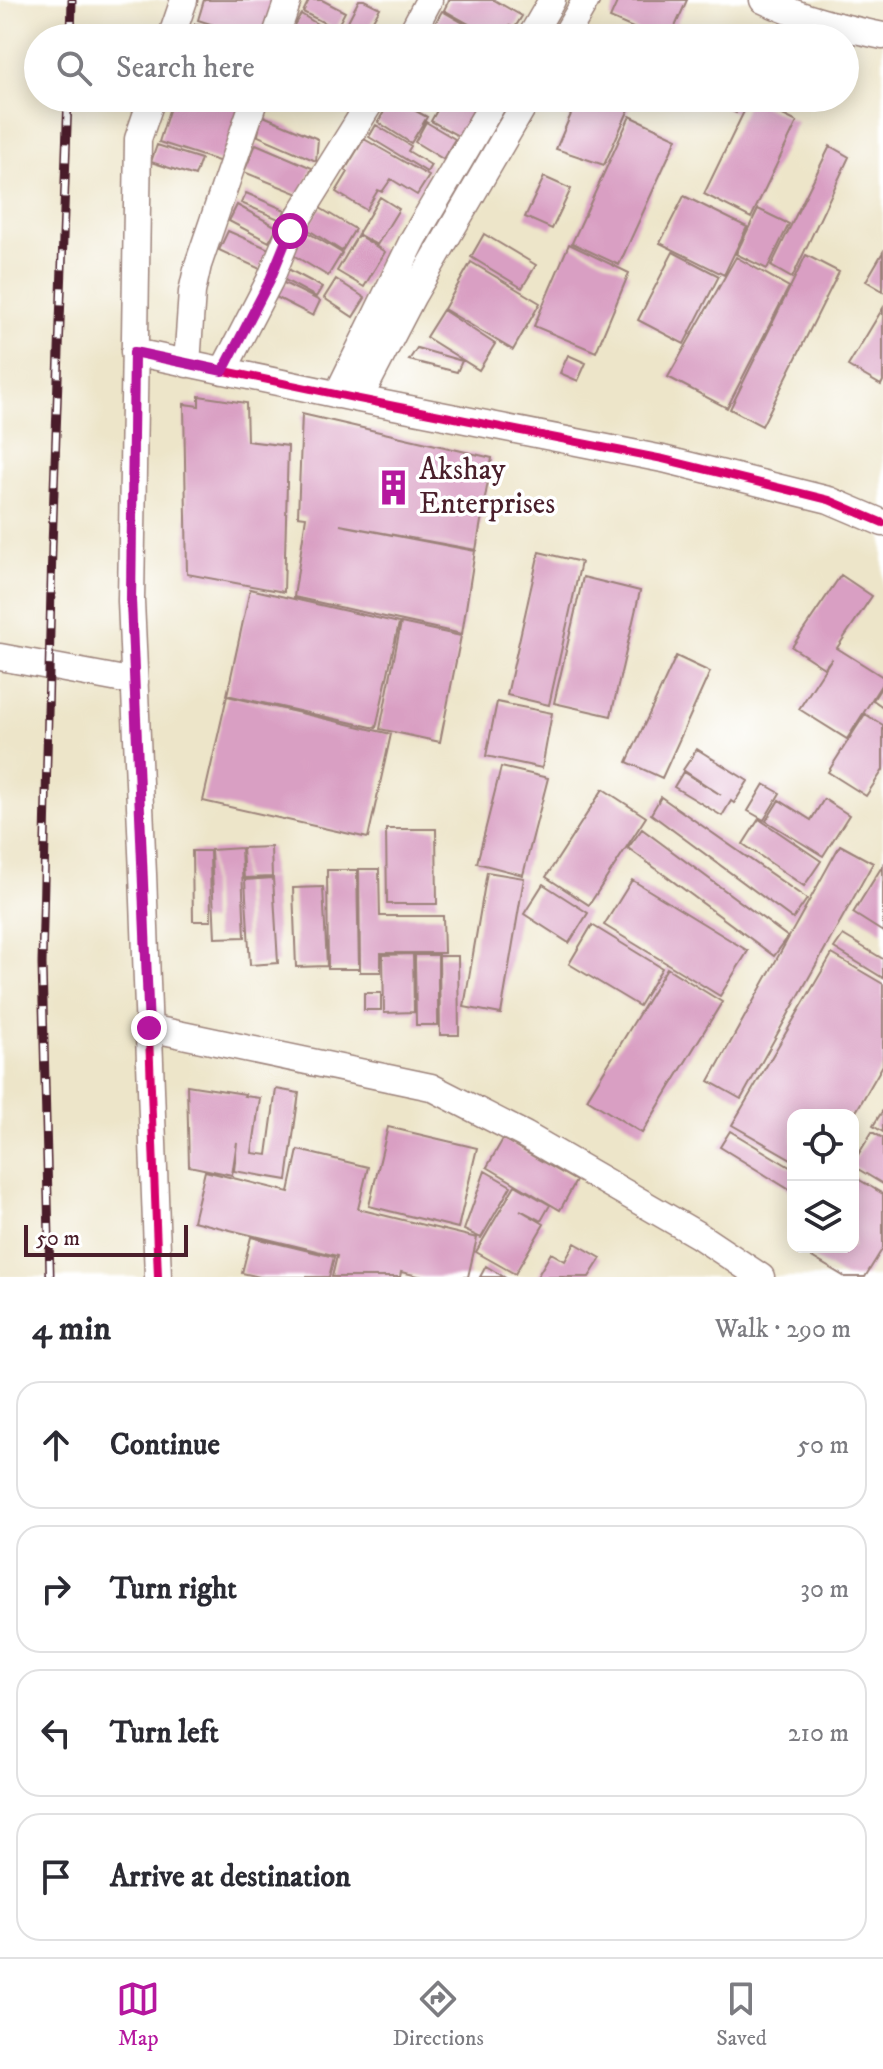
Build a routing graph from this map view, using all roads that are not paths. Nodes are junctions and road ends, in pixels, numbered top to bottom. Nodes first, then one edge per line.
1 (184, 0) edge
2 (288, 0) edge
3 (429, 0) edge
4 (552, 0) edge
5 (586, 0) edge
6 (763, 0) edge
7 (176, 24) edge
8 (280, 24) edge
9 (416, 24) edge
10 (538, 24) edge
11 (572, 24) edge
12 (828, 24) edge
13 (859, 32) edge
14 (883, 36) edge
15 (147, 112) edge
16 (250, 112) edge
17 (364, 112) edge
18 (488, 112) edge
19 (520, 112) edge
20 (134, 352) junction
21 (187, 364) junction
22 (223, 371) junction
23 (348, 397) junction
24 (883, 523) edge
25 (0, 657) edge
26 (135, 682) junction
27 (149, 1028) junction
28 (158, 1277) edge
29 (761, 1277) edge

1 - 7 street
2 - 8 street
3 - 9 street
4 - 10 street
5 - 11 street
6 - 12 street
13 - 14 street
15 - 20 street
16 - 21 street
17 - 22 street
18 - 23 street
19 - 23 street
20 - 21 street
20 - 26 street
21 - 22 street
22 - 23 street
23 - 24 street
25 - 26 street
26 - 27 street
27 - 28 street
27 - 29 street

